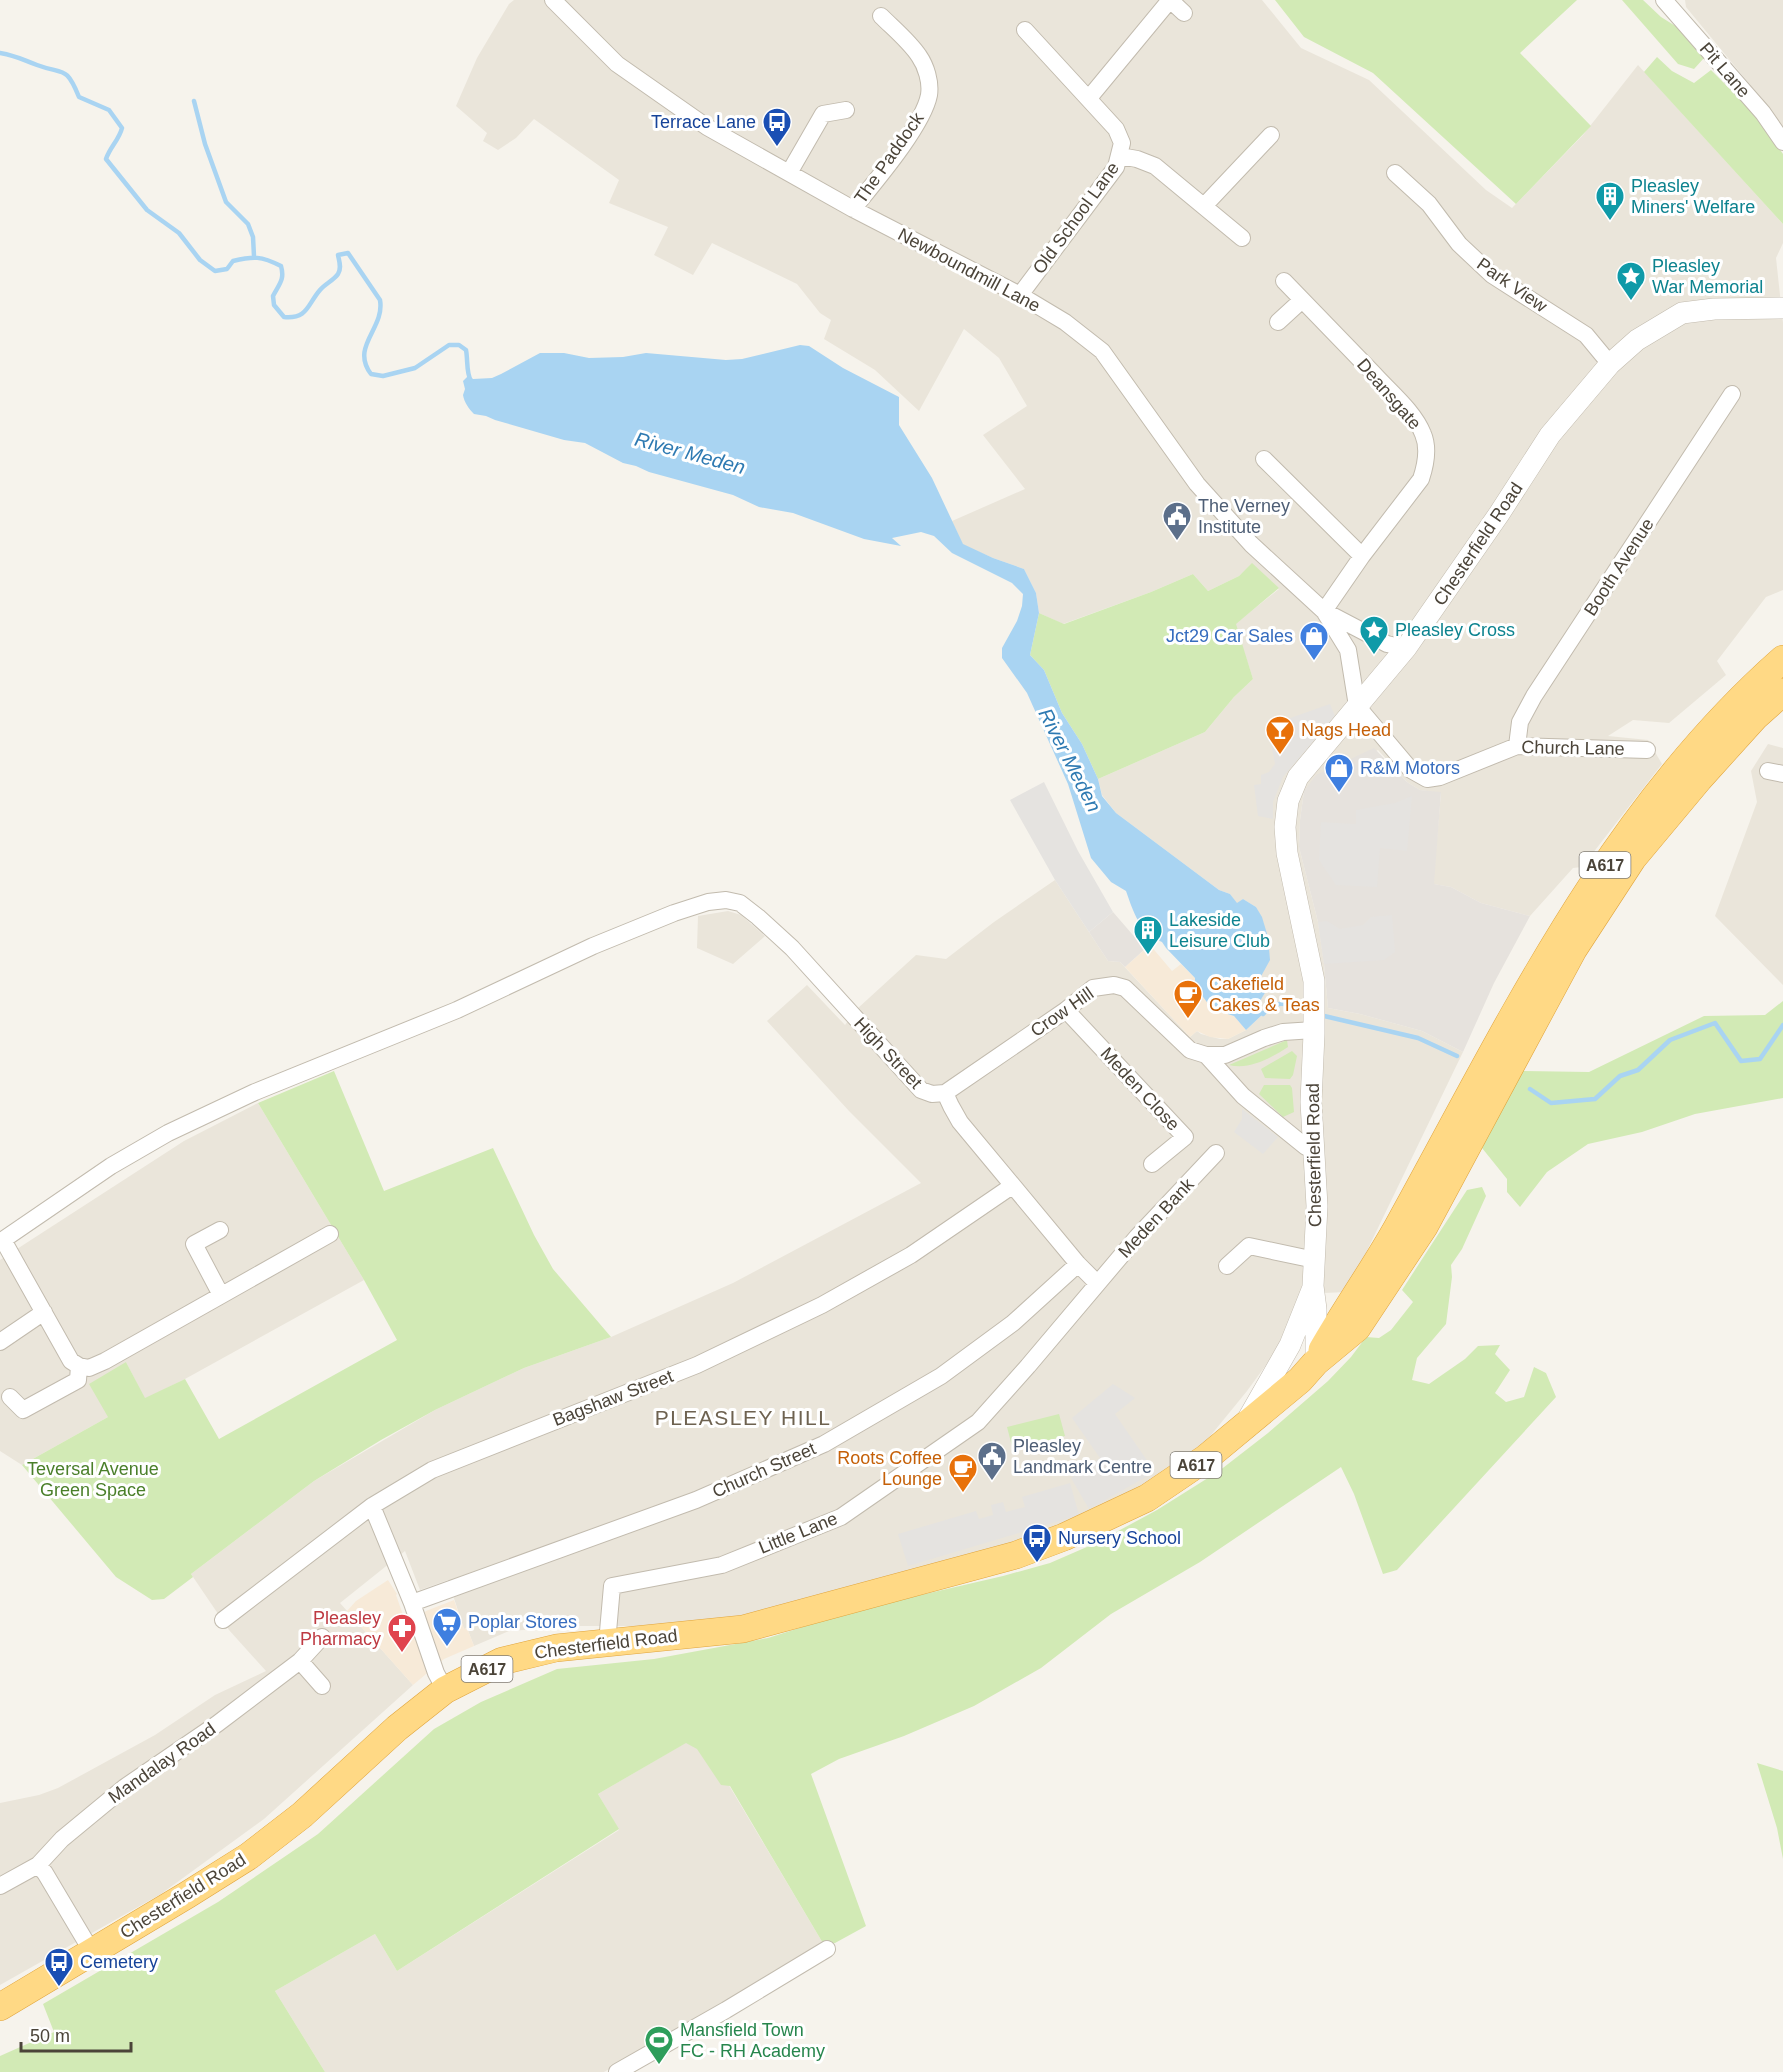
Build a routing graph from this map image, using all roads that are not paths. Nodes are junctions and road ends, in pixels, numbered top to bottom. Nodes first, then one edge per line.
1 (553, 0) edge
2 (1170, 0) edge
3 (1664, 0) edge
4 (1184, 13) dead end
5 (881, 16) dead end
6 (1025, 30) dead end
7 (1089, 98) junction
8 (846, 110) dead end
9 (1271, 135) dead end
10 (1783, 142) edge
11 (1120, 156) junction
12 (789, 173) junction
13 (1400, 184) dead end
14 (1204, 207) junction
15 (853, 209) junction
16 (1242, 238) dead end
17 (1284, 281) dead end
18 (1020, 295) junction
19 (1302, 300) junction
20 (1783, 308) edge
21 (1278, 322) dead end
22 (1610, 364) junction
23 (1732, 394) dead end
24 (1264, 459) dead end
25 (1362, 556) junction
26 (1324, 611) junction
27 (1406, 648) junction
28 (1783, 660) edge
29 (1783, 692) edge
30 (1357, 706) junction
31 (1517, 746) junction
32 (1647, 750) dead end
33 (1066, 1010) junction
34 (1314, 1027) junction
35 (1206, 1055) junction
36 (945, 1092) junction
37 (1314, 1147) junction
38 (1216, 1153) dead end
39 (1152, 1164) dead end
40 (1012, 1186) junction
41 (220, 1230) dead end
42 (330, 1234) dead end
43 (1, 1241) edge
44 (1315, 1260) junction
45 (1078, 1264) junction
46 (1227, 1266) dead end
47 (1097, 1283) junction
48 (1313, 1286) junction
49 (221, 1295) junction
50 (44, 1312) junction
51 (0, 1342) edge
52 (1316, 1362) junction
53 (80, 1366) junction
54 (10, 1397) dead end
55 (1243, 1428) junction
56 (372, 1506) junction
57 (412, 1603) junction
58 (223, 1620) dead end
59 (322, 1637) dead end
60 (607, 1643) junction
61 (300, 1661) junction
62 (322, 1686) dead end
63 (445, 1690) junction
64 (38, 1864) junction
65 (0, 1886) edge
66 (827, 1949) dead end
67 (92, 1952) junction
68 (0, 2007) edge
69 (617, 2072) edge

1 - 12 street, Newboundmill Lane
2 - 4 street
2 - 7 street
3 - 10 street, Pit Lane
5 - 15 street, The Paddock
6 - 7 street, Old School Lane
7 - 11 street, Old School Lane
8 - 12 street
9 - 14 street
11 - 14 street
11 - 18 street, Old School Lane
12 - 15 street, Newboundmill Lane
13 - 22 street, Park View
14 - 16 street
15 - 18 street, Newboundmill Lane
17 - 19 street, Deansgate
18 - 26 street, Newboundmill Lane
19 - 21 street
19 - 25 street, Deansgate
20 - 22 street, Chesterfield Road
22 - 27 street, Chesterfield Road
23 - 31 street, Booth Avenue
24 - 25 street
25 - 26 street, Deansgate
26 - 27 street, Newboundmill Lane
26 - 30 street, Newboundmill Lane
27 - 30 street, Chesterfield Road
28 - 52 highway, A617
29 - 52 highway, A617
30 - 31 street, Church Lane
30 - 34 street, Chesterfield Road
31 - 32 street, Church Lane
33 - 35 street, Crow Hill
33 - 36 street, Crow Hill
33 - 39 street, Meden Close
34 - 35 street
34 - 37 street, Chesterfield Road
35 - 37 street, Crow Hill
36 - 40 street, High Street
36 - 43 street, High Street
37 - 44 street, Chesterfield Road
38 - 47 street, Meden Bank
40 - 45 street, High Street
40 - 56 street, Bagshaw Street
41 - 49 street
42 - 49 street
43 - 50 street
44 - 46 street
44 - 48 street, Chesterfield Road
45 - 47 street, High Street
45 - 57 street, Church Street
47 - 60 street, Little Lane
48 - 52 street, Chesterfield Road
48 - 55 street, Chesterfield Road
49 - 53 street
50 - 51 street
50 - 53 street
52 - 55 highway, Chesterfield Road / A617
53 - 54 street
55 - 60 highway, Chesterfield Road / A617
56 - 57 street
56 - 58 street, Bagshaw Street
57 - 63 street
59 - 61 street, Mandalay Road
60 - 63 highway, Chesterfield Road / A617
61 - 62 street
61 - 64 street, Mandalay Road
63 - 67 highway, Chesterfield Road / A617
64 - 65 street, Mandalay Road
64 - 67 street
66 - 69 street
67 - 68 highway, Chesterfield Road / A617

